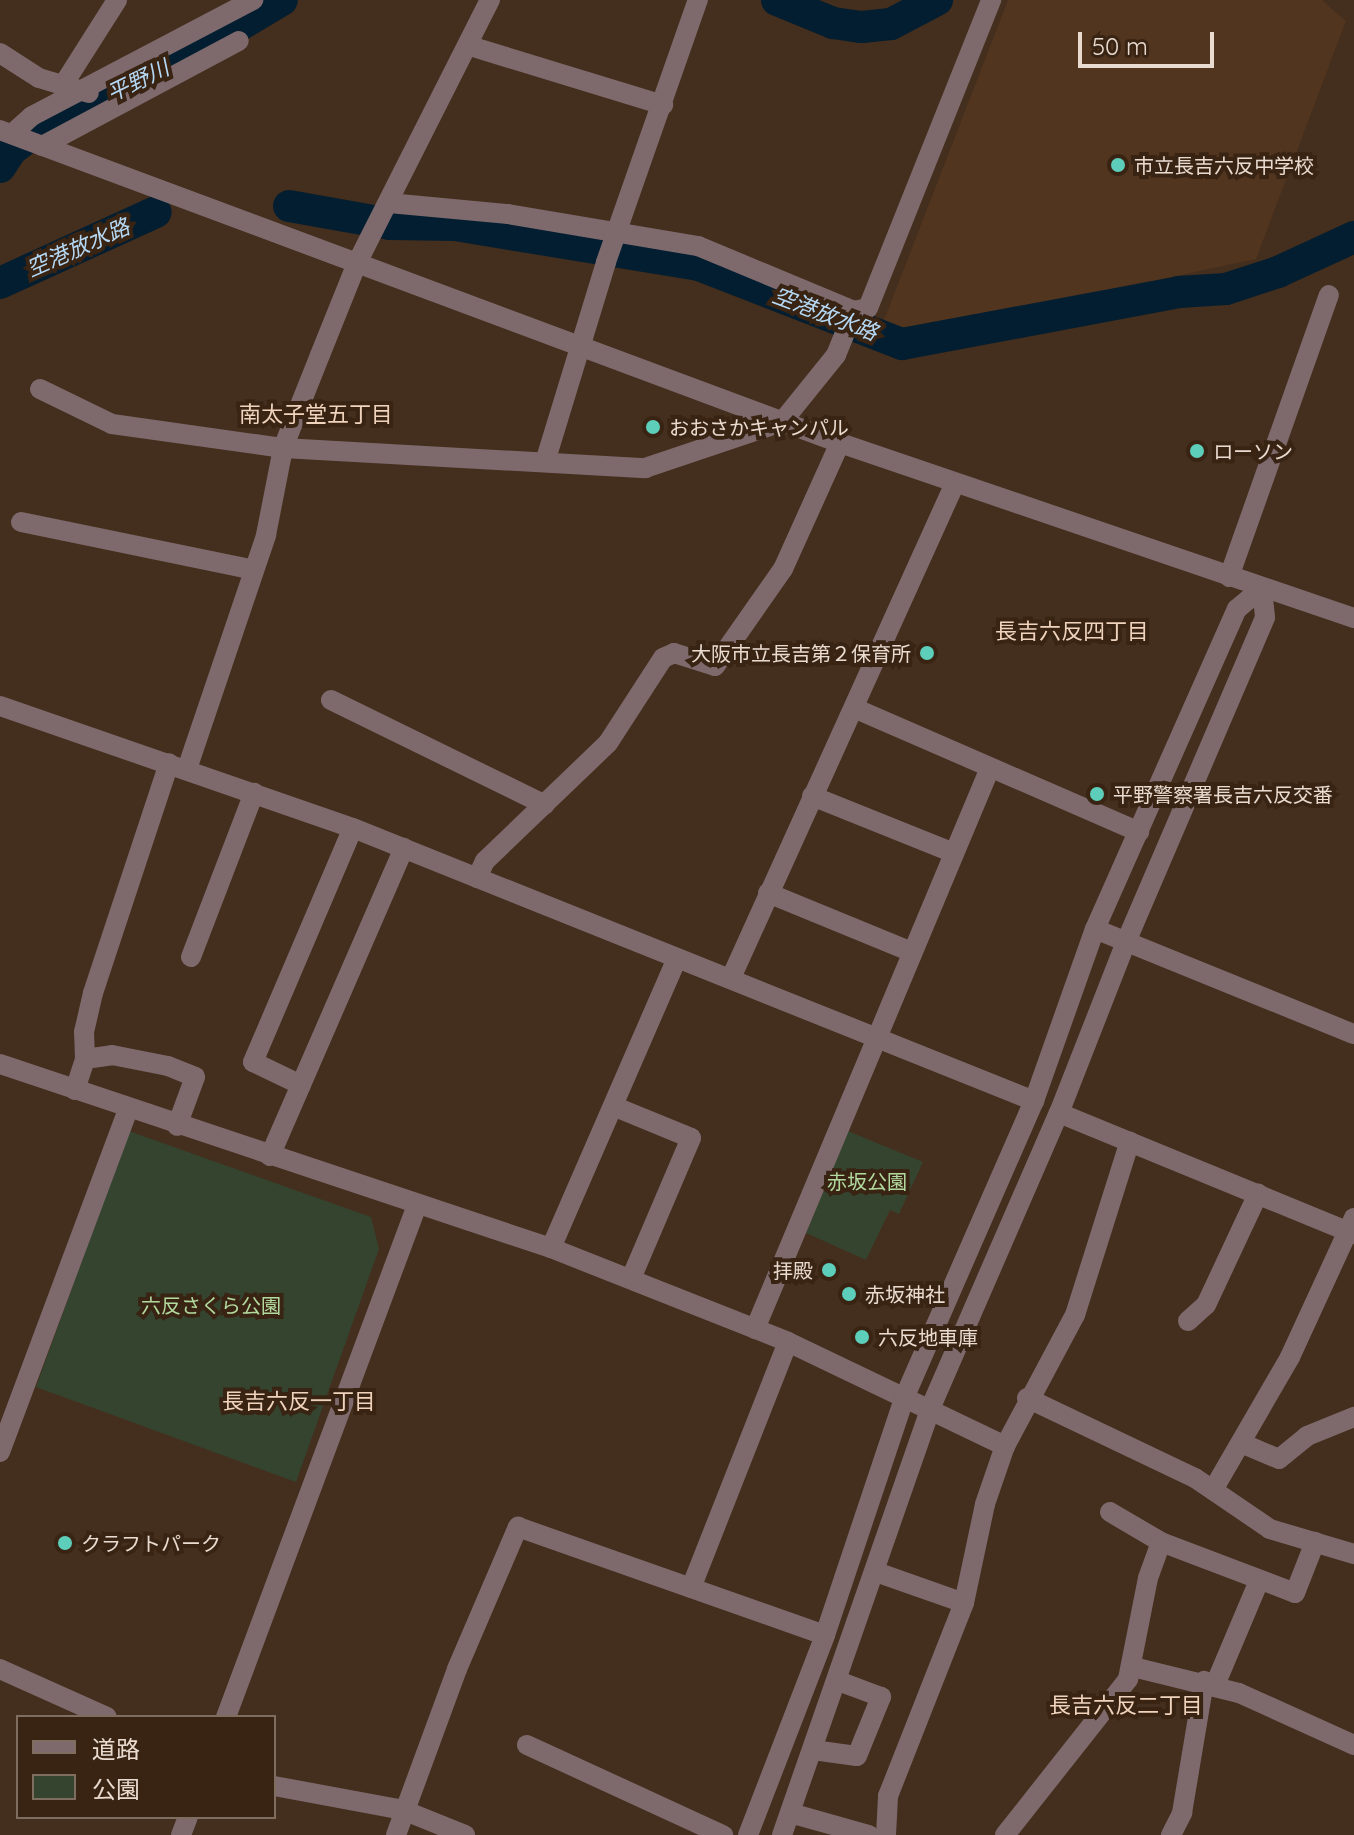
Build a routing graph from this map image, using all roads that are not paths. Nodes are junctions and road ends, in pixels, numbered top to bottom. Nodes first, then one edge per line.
1 (117, 0) edge
2 (253, 0) edge
3 (490, 0) edge
4 (698, 0) edge
5 (991, 0) edge
6 (239, 41) dead end
7 (470, 46) junction
8 (0, 53) edge
9 (65, 82) junction
10 (86, 90) junction
11 (663, 105) junction
12 (102, 114) junction
13 (6, 132) edge
14 (42, 146) junction
15 (389, 203) junction
16 (616, 233) junction
17 (357, 263) junction
18 (1329, 295) dead end
19 (854, 311) junction
20 (581, 346) junction
21 (40, 389) dead end
22 (782, 422) junction
23 (840, 443) junction
24 (283, 448) junction
25 (545, 462) junction
26 (955, 483) junction
27 (21, 522) dead end
28 (254, 570) junction
29 (1229, 577) junction
30 (1262, 588) junction
31 (1354, 618) edge
32 (331, 700) dead end
33 (0, 706) edge
34 (854, 708) junction
35 (178, 766) junction
36 (990, 768) junction
37 (254, 793) junction
38 (812, 796) junction
39 (545, 805) junction
40 (353, 828) junction
41 (1139, 832) junction
42 (404, 848) junction
43 (954, 853) junction
44 (477, 878) junction
45 (768, 893) junction
46 (1095, 929) junction
47 (1126, 942) junction
48 (912, 952) junction
49 (191, 957) dead end
50 (677, 958) junction
51 (731, 978) junction
52 (1354, 1034) edge
53 (876, 1038) junction
54 (85, 1059) junction
55 (0, 1064) edge
56 (301, 1085) junction
57 (75, 1090) junction
58 (1034, 1101) junction
59 (613, 1106) junction
60 (128, 1110) junction
61 (1059, 1113) junction
62 (177, 1126) junction
63 (1130, 1141) junction
64 (270, 1156) junction
65 (1258, 1194) junction
66 (417, 1205) junction
67 (1352, 1228) edge
68 (551, 1248) junction
69 (631, 1279) junction
70 (1188, 1321) dead end
71 (755, 1329) junction
72 (788, 1342) junction
73 (905, 1396) junction
74 (1027, 1398) junction
75 (930, 1409) junction
76 (1354, 1417) edge
77 (1241, 1443) junction
78 (1005, 1446) junction
79 (0, 1452) edge
80 (1213, 1490) junction
81 (1110, 1512) dead end
82 (1161, 1542) junction
83 (1315, 1542) junction
84 (1354, 1554) edge
85 (876, 1572) junction
86 (1259, 1581) junction
87 (691, 1588) junction
88 (964, 1603) junction
89 (825, 1635) junction
90 (1133, 1667) junction
91 (0, 1669) edge
92 (838, 1681) junction
93 (1210, 1683) junction
94 (103, 1715) edge
95 (227, 1715) edge
96 (527, 1745) dead end
97 (1354, 1745) edge
98 (813, 1750) junction
99 (276, 1786) edge
100 (403, 1810) junction
101 (790, 1813) junction
102 (396, 1835) edge
103 (465, 1835) edge
104 (723, 1835) edge
105 (748, 1835) edge
106 (782, 1835) edge
107 (869, 1835) edge
108 (886, 1835) edge
109 (1005, 1835) edge
110 (1171, 1835) edge

1 - 9 street
2 - 10 street
3 - 7 street
4 - 11 street
5 - 19 street
6 - 12 street
7 - 11 street
7 - 15 street
8 - 9 street
9 - 10 street
10 - 12 street
10 - 13 street
11 - 16 street
12 - 14 street
13 - 14 street
14 - 17 street
15 - 16 street
15 - 17 street
16 - 19 street
16 - 20 street
17 - 20 street
17 - 24 street
18 - 29 street
19 - 22 street
20 - 22 street
20 - 25 street
21 - 24 street
22 - 23 street
22 - 25 street
23 - 26 street
23 - 39 street
24 - 25 street
24 - 28 street
26 - 29 street
26 - 34 street
27 - 28 street
28 - 35 street
29 - 30 street
30 - 31 street
30 - 41 street
30 - 47 street
32 - 39 street
33 - 35 street
34 - 36 street
34 - 38 street
35 - 37 street
35 - 54 street
36 - 41 street
36 - 43 street
37 - 40 street
37 - 49 street
38 - 43 street
38 - 45 street
39 - 44 street
40 - 42 street
40 - 56 street
41 - 46 street
42 - 44 street
42 - 56 street
43 - 48 street
44 - 50 street
45 - 48 street
45 - 51 street
46 - 47 street
46 - 58 street
47 - 52 street
47 - 61 street
48 - 53 street
50 - 51 street
50 - 59 street
51 - 53 street
53 - 58 street
53 - 71 street
54 - 57 street
54 - 62 street
55 - 57 street
56 - 64 street
57 - 60 street
58 - 73 street
59 - 68 street
59 - 69 street
60 - 62 street
60 - 79 street
61 - 63 street
61 - 75 street
62 - 64 street
63 - 65 street
63 - 74 street
64 - 66 street
65 - 67 street
65 - 70 street
66 - 68 street
66 - 95 street
67 - 77 street
68 - 69 street
69 - 71 street
71 - 72 street
72 - 73 street
72 - 87 street
73 - 75 street
73 - 89 street
74 - 78 street
74 - 80 street
75 - 78 street
75 - 85 street
76 - 77 street
77 - 80 street
78 - 88 street
80 - 83 street
81 - 82 street
82 - 86 street
82 - 90 street
83 - 84 street
83 - 86 street
85 - 88 street
85 - 92 street
86 - 93 street
87 - 89 street
87 - 100 street
88 - 108 street
89 - 105 street
90 - 93 street
90 - 109 street
91 - 94 street
92 - 98 street
92 - 98 street
93 - 97 street
93 - 110 street
96 - 104 street
98 - 101 street
99 - 100 street
100 - 102 street
100 - 103 street
101 - 106 street
101 - 107 street

